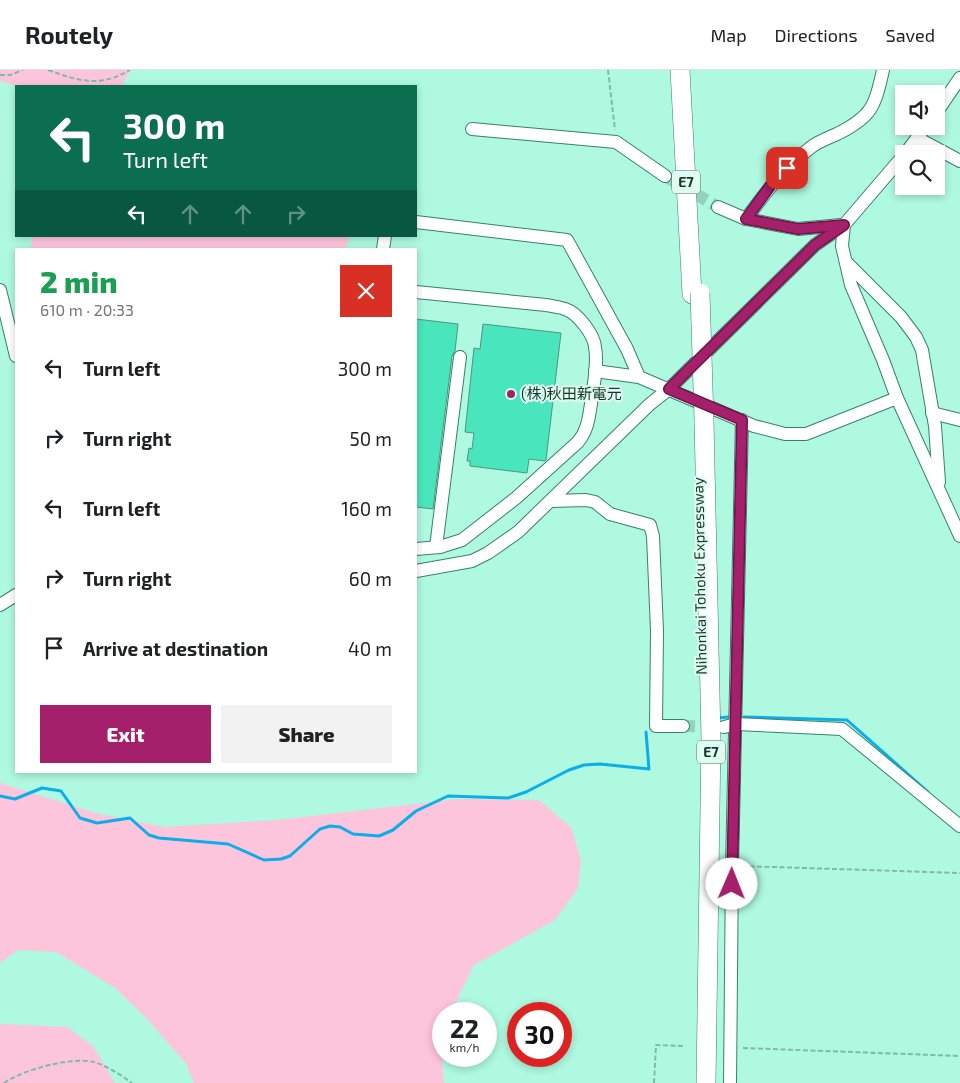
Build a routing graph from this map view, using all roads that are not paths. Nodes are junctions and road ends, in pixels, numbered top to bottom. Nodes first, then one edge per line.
1 (680, 70) edge
2 (690, 70) edge
3 (884, 70) edge
4 (960, 78) edge
5 (945, 100) edge
6 (472, 129) dead end
7 (919, 135) edge
8 (917, 138) junction
9 (911, 145) edge
10 (960, 161) edge
11 (895, 165) edge
12 (665, 176) tunnel mouth
13 (718, 207) tunnel mouth
14 (746, 219) junction
15 (417, 222) edge
16 (844, 225) junction
17 (846, 263) junction
18 (0, 290) edge
19 (417, 292) edge
20 (696, 293) junction
21 (15, 352) edge
22 (460, 357) dead end
23 (595, 371) junction
24 (639, 378) junction
25 (669, 389) junction
26 (897, 398) junction
27 (932, 413) junction
28 (701, 420) junction
29 (742, 420) junction
30 (960, 420) edge
31 (940, 489) junction
32 (551, 501) junction
33 (960, 536) edge
34 (436, 547) junction
35 (417, 549) edge
36 (417, 571) edge
37 (15, 596) edge
38 (0, 604) edge
39 (683, 726) tunnel mouth
40 (730, 726) junction
41 (960, 826) edge
42 (695, 1083) edge
43 (706, 1083) edge
44 (730, 1083) edge

1 - 20 highway, Nihonkai Tohoku Expressway / E7
2 - 20 highway, Nihonkai Tohoku Expressway / E7
3 - 14 street
4 - 5 street
6 - 12 street
7 - 8 street
8 - 9 street
8 - 10 street
11 - 16 street
13 - 14 street
14 - 16 street
15 - 24 street
16 - 17 street
16 - 25 street
17 - 26 street
17 - 27 street
18 - 21 street
19 - 23 street
20 - 28 highway, Nihonkai Tohoku Expressway / E7, bridge
22 - 34 street
23 - 24 street
23 - 34 street
24 - 25 street
25 - 29 street
25 - 32 street
26 - 29 street
26 - 31 street
27 - 30 street
27 - 31 street
28 - 42 highway, Nihonkai Tohoku Expressway / E7
28 - 43 highway, Nihonkai Tohoku Expressway / E7
29 - 40 street
31 - 33 street
32 - 36 street
32 - 39 street
34 - 35 street
37 - 38 street
40 - 41 street
40 - 44 street

